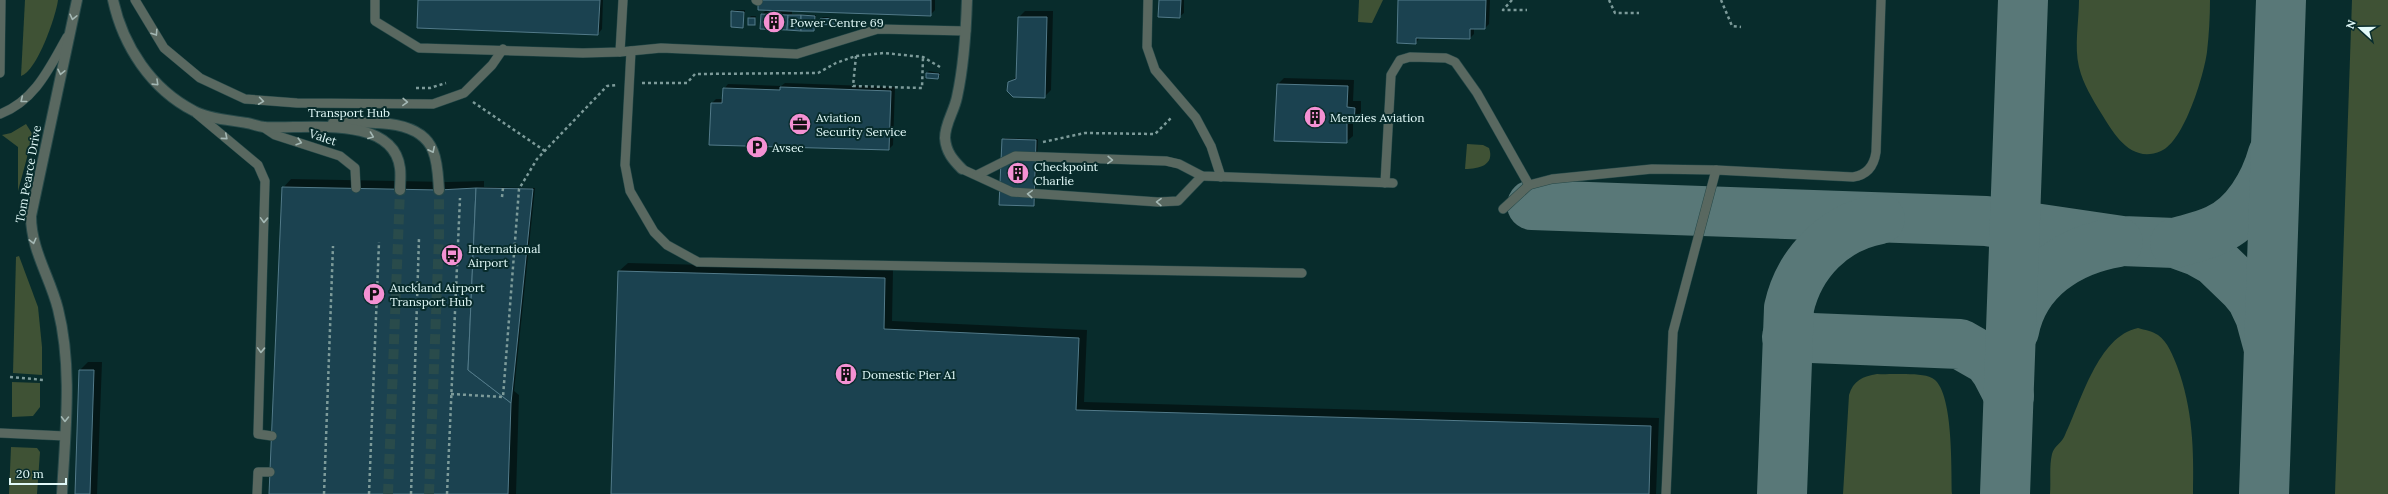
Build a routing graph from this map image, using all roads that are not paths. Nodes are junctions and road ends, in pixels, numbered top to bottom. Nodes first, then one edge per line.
1 (1, 0) edge
2 (77, 0) edge
3 (113, 0) edge
4 (135, 0) edge
5 (375, 0) edge
6 (622, 0) edge
7 (967, 0) edge
8 (1148, 0) edge
9 (1881, 0) edge
10 (966, 31) junction
11 (69, 34) junction
12 (503, 50) junction
13 (631, 51) junction
14 (620, 52) junction
15 (0, 73) edge
16 (195, 112) junction
17 (0, 114) edge
18 (263, 127) junction
19 (962, 170) joint
20 (1716, 170) junction
21 (976, 174) junction
22 (1202, 176) junction
23 (1221, 177) junction
24 (1529, 185) junction
25 (356, 188) dead end
26 (400, 190) tunnel mouth
27 (439, 190) tunnel mouth
28 (1503, 209) dead end
29 (1302, 273) dead end
30 (0, 433) edge
31 (65, 436) junction
32 (272, 436) dead end
33 (270, 472) dead end
34 (62, 494) edge
35 (257, 494) edge
36 (1666, 494) edge

1 - 15 lane
2 -> 11 street, Tom Pearce Drive
3 -> 16 street, Transport Hub
4 -> 12 lane
5 - 12 lane
6 - 14 lane
7 - 10 street
8 - 23 lane
9 - 20 lane
10 - 13 lane
10 - 19 street
11 -> 17 lane
11 -> 31 street, Tom Pearce Drive
12 - 14 lane
13 - 14 lane
13 - 29 lane
16 - 18 street, Transport Hub
16 -> 32 lane
18 -> 25 lane, Valet
18 -> 26 street, Transport Hub
18 -> 27 street, Transport Hub
19 - 21 lane
20 - 24 lane
20 - 36 lane
21 -> 22 lane
22 -> 21 lane
22 - 23 lane
23 - 24 lane
24 - 28 lane
30 - 31 lane
31 - 34 street, Tom Pearce Drive
33 - 35 lane

